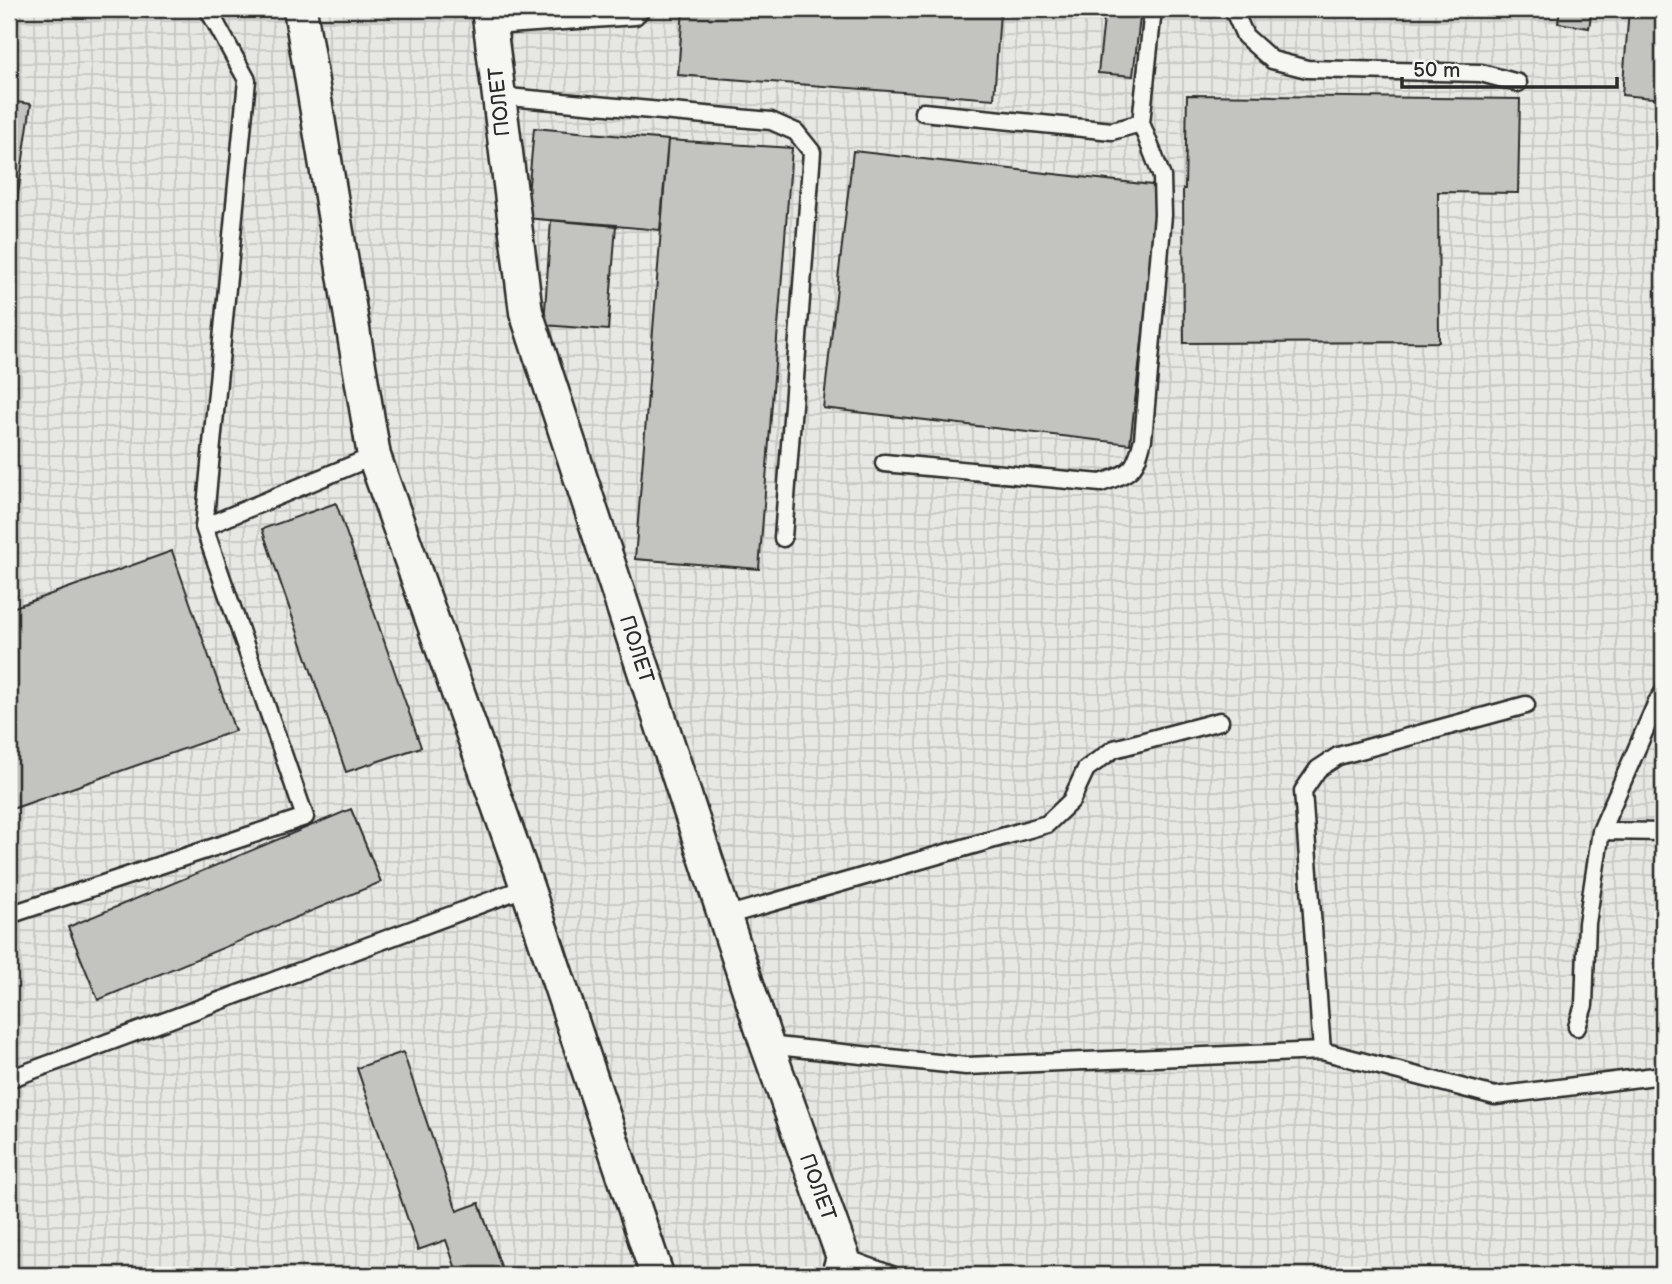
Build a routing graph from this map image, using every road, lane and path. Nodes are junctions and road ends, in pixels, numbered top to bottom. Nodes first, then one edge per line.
1 (208, 9) edge
2 (300, 9) edge
3 (642, 9) edge
4 (1153, 9) edge
5 (1233, 9) edge
6 (489, 17) edge
7 (1518, 83) dead end
8 (498, 96) junction
9 (923, 112) dead end
10 (1141, 123) junction
11 (374, 456) junction
12 (884, 463) dead end
13 (204, 527) junction
14 (783, 538) dead end
15 (1663, 693) edge
16 (1526, 705) dead end
17 (1220, 721) dead end
18 (1601, 831) junction
19 (1663, 832) edge
20 (527, 887) junction
21 (9, 915) edge
22 (725, 916) junction
23 (1577, 1027) dead end
24 (767, 1045) junction
25 (1322, 1051) junction
26 (1663, 1075) edge
27 (9, 1079) edge
28 (840, 1266) edge
29 (657, 1275) edge
30 (892, 1275) edge

1 - 13 lane
2 - 11 street
3 - 6 lane
4 - 10 lane
5 - 7 lane
6 - 8 street, ПОЛЕТ
8 - 14 lane
8 - 22 street, ПОЛЕТ
9 - 10 lane
10 - 12 lane
11 - 13 lane
11 - 20 street
13 - 21 lane
15 - 18 lane
16 - 25 lane
17 - 22 lane
18 - 19 lane
18 - 23 lane
20 - 27 lane
20 - 29 street
22 - 24 street, ПОЛЕТ
24 - 25 lane
24 - 28 street, ПОЛЕТ
25 - 26 lane
28 - 30 lane

